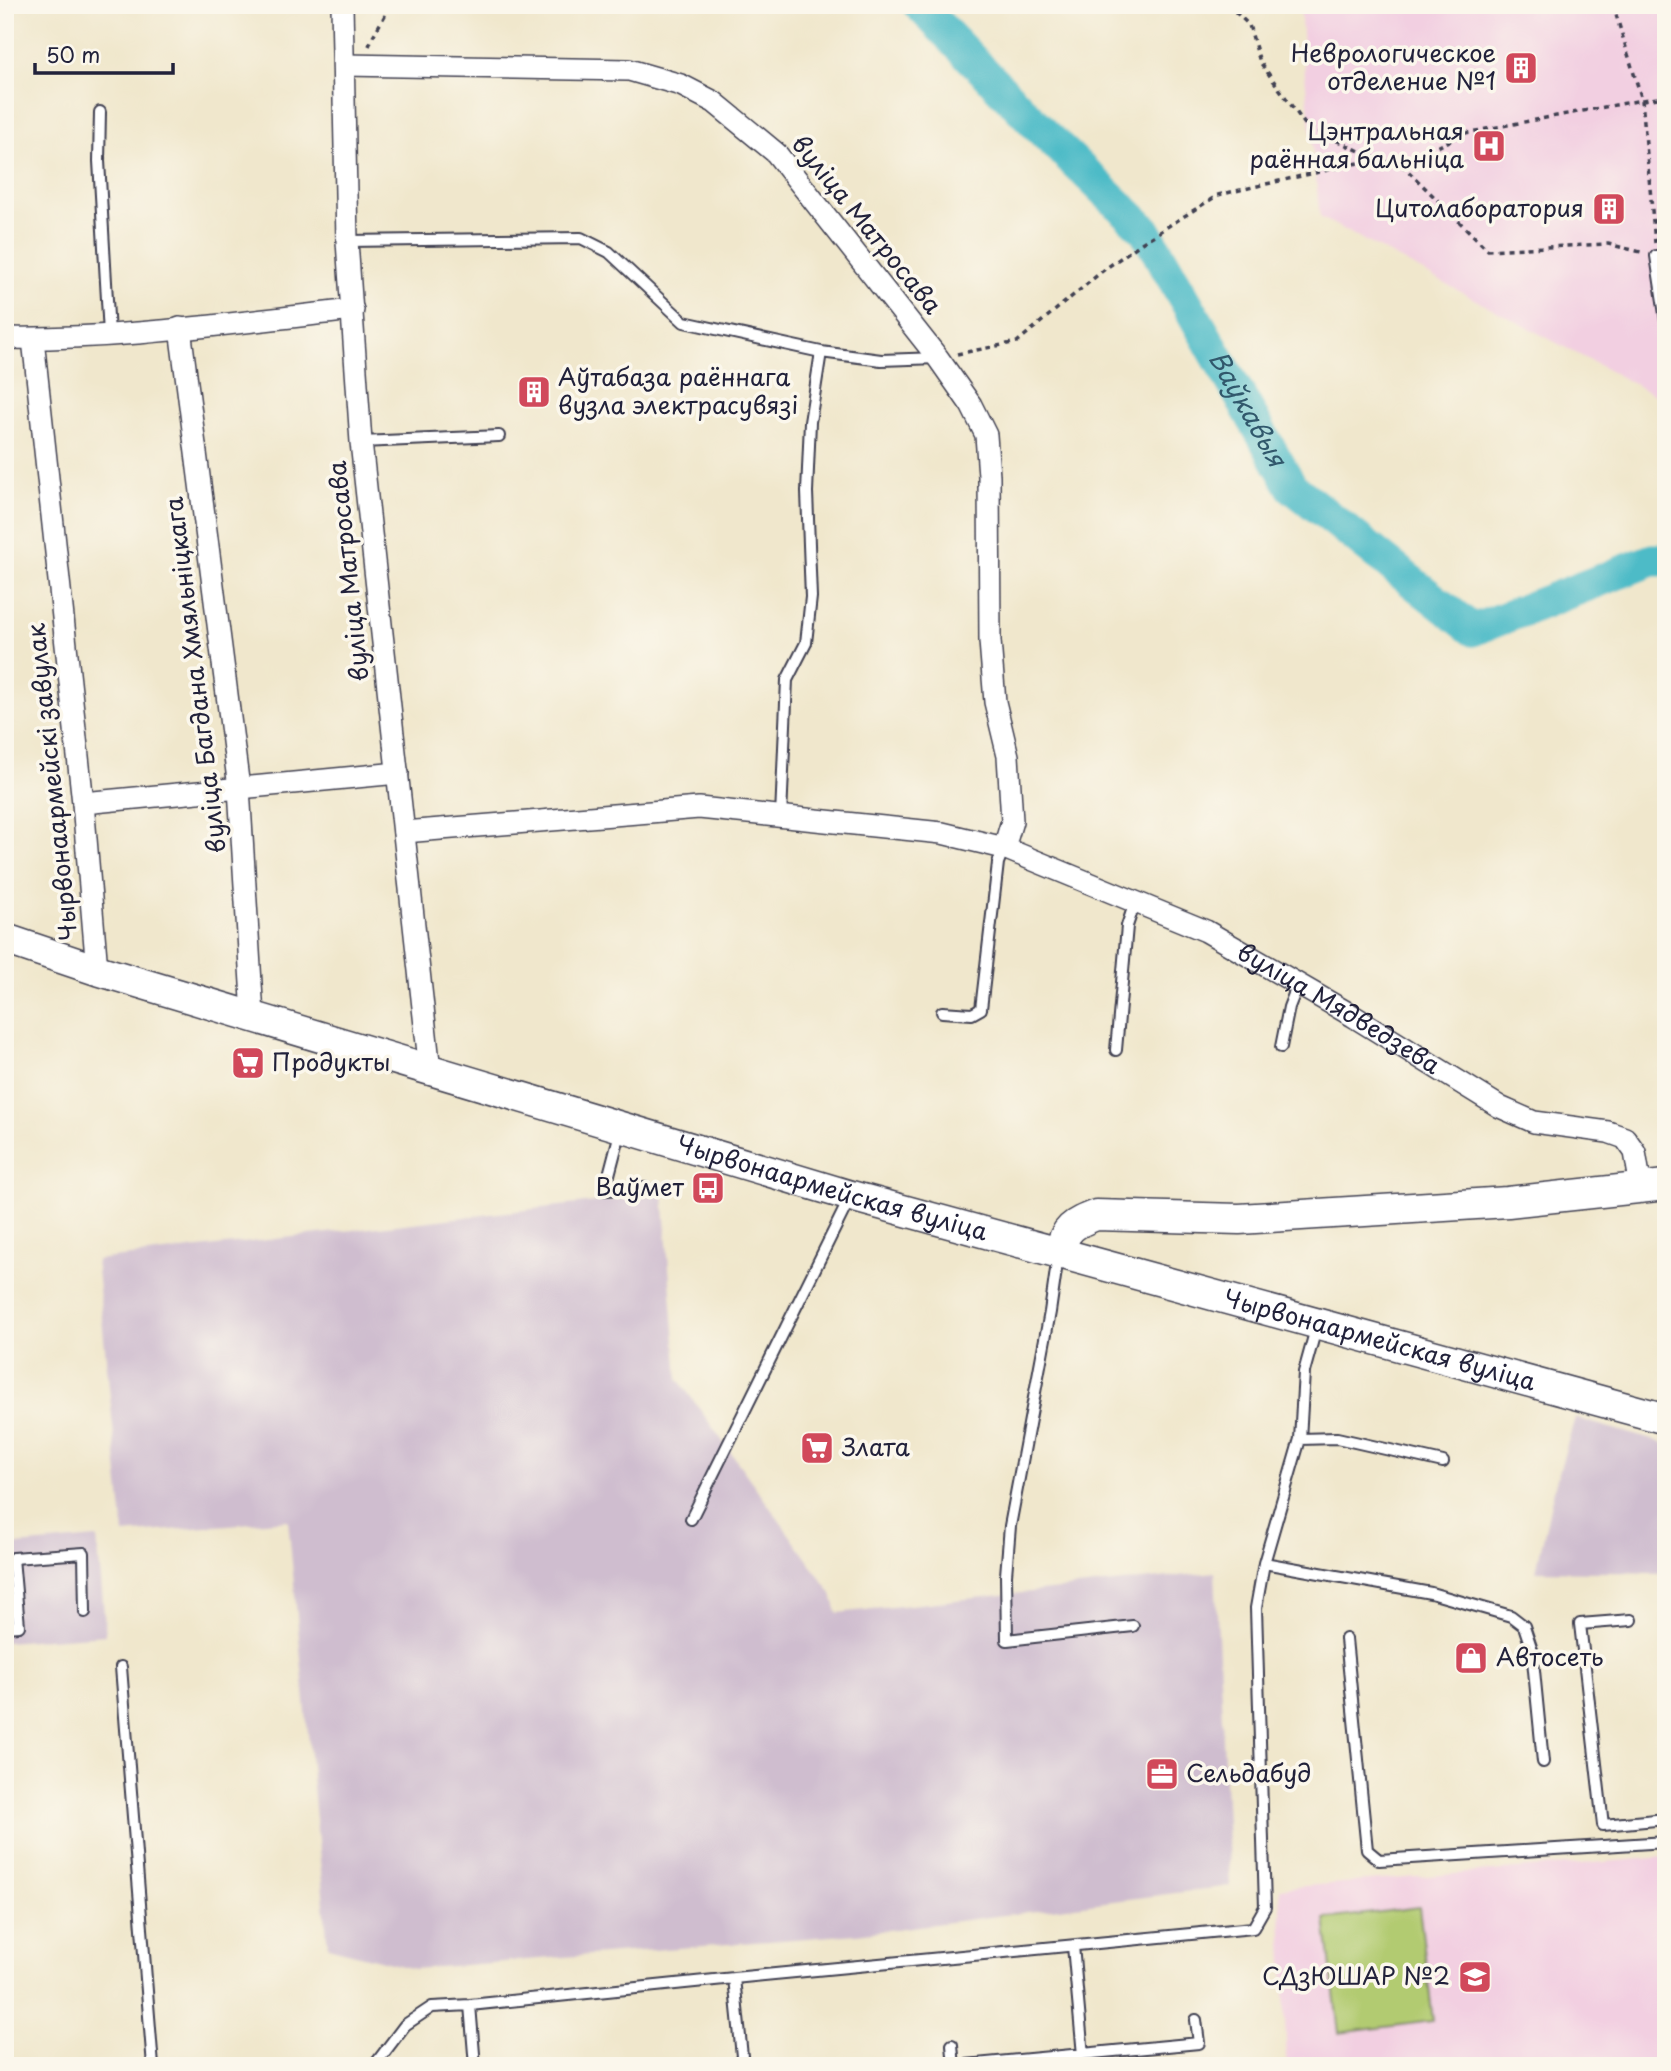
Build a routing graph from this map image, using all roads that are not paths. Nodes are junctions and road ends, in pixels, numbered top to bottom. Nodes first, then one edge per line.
1 (342, 5) edge
2 (354, 65) junction
3 (100, 113) dead end
4 (347, 241) junction
5 (1661, 256) edge
6 (353, 310) junction
7 (1666, 321) edge
8 (180, 328) junction
9 (110, 334) junction
10 (5, 338) edge
11 (33, 339) junction
12 (821, 352) junction
13 (938, 358) junction
14 (499, 436) dead end
15 (361, 442) junction
16 (398, 773) junction
17 (239, 788) junction
18 (83, 803) junction
19 (781, 816) junction
20 (404, 832) junction
21 (1004, 848) junction
22 (1135, 902) junction
23 (5, 939) edge
24 (97, 970) junction
25 (1298, 984) junction
26 (943, 1013) dead end
27 (253, 1016) junction
28 (1281, 1047) dead end
29 (1116, 1051) dead end
30 (430, 1071) junction
31 (621, 1126) junction
32 (1653, 1187) edge
33 (646, 1188) dead end
34 (851, 1196) junction
35 (1059, 1253) junction
36 (1318, 1322) junction
37 (1666, 1419) edge
38 (1300, 1439) junction
39 (1443, 1462) dead end
40 (691, 1519) dead end
41 (1264, 1563) junction
42 (85, 1612) dead end
43 (1631, 1620) dead end
44 (1133, 1626) dead end
45 (5, 1627) edge
46 (1346, 1639) dead end
47 (121, 1667) dead end
48 (1542, 1762) dead end
49 (1666, 1819) edge
50 (1666, 1842) edge
51 (1073, 1947) junction
52 (734, 1978) junction
53 (470, 2005) junction
54 (1196, 2020) dead end
55 (952, 2045) dead end
56 (1083, 2054) junction
57 (153, 2066) edge
58 (374, 2066) edge
59 (475, 2066) edge
60 (743, 2066) edge
61 (954, 2066) edge
62 (1084, 2066) edge

1 - 2 street, вуліца Матросава
2 - 4 street, вуліца Матросава
2 - 13 street, вуліца Матросава
3 - 9 lane
4 - 6 street, вуліца Матросава
4 - 12 lane
5 - 7 lane
6 - 8 street
6 - 15 street, вуліца Матросава
8 - 9 street
8 - 17 street, вуліца Багдана Хмяльніцкага
9 - 11 street
10 - 11 street
11 - 18 street, Чырвонаармейскі завулак
12 - 13 lane
12 - 19 lane
13 - 21 street, вуліца Матросава
14 - 15 lane
15 - 16 street, вуліца Матросава
16 - 17 street
16 - 20 street, вуліца Матросава
17 - 18 street
17 - 27 street, вуліца Багдана Хмяльніцкага
18 - 24 street, Чырвонаармейскі завулак
19 - 20 street, вуліца Мядведзева
19 - 21 street, вуліца Мядведзева
20 - 30 street, вуліца Матросава
21 - 22 street, вуліца Мядведзева
21 - 26 lane
22 - 25 street, вуліца Мядведзева
22 - 29 lane
23 - 24 street, Чырвонаармейская вуліца
24 - 27 street, Чырвонаармейская вуліца
25 - 28 lane
25 - 32 street, вуліца Мядведзева
27 - 30 street, Чырвонаармейская вуліца
30 - 31 street, Чырвонаармейская вуліца
31 - 33 lane
31 - 34 street, Чырвонаармейская вуліца
32 - 35 street, вуліца Мядведзева
34 - 35 street, Чырвонаармейская вуліца
34 - 40 lane
35 - 36 street, Чырвонаармейская вуліца
35 - 44 lane
36 - 37 street, Чырвонаармейская вуліца
36 - 38 lane
38 - 39 lane
38 - 41 lane
41 - 48 lane
41 - 51 lane
42 - 45 lane
43 - 49 lane
46 - 50 lane
47 - 57 lane
51 - 52 lane
51 - 56 lane
52 - 53 lane
52 - 60 lane
53 - 58 lane
53 - 59 lane
54 - 56 lane
55 - 61 lane
56 - 61 lane
56 - 62 lane

